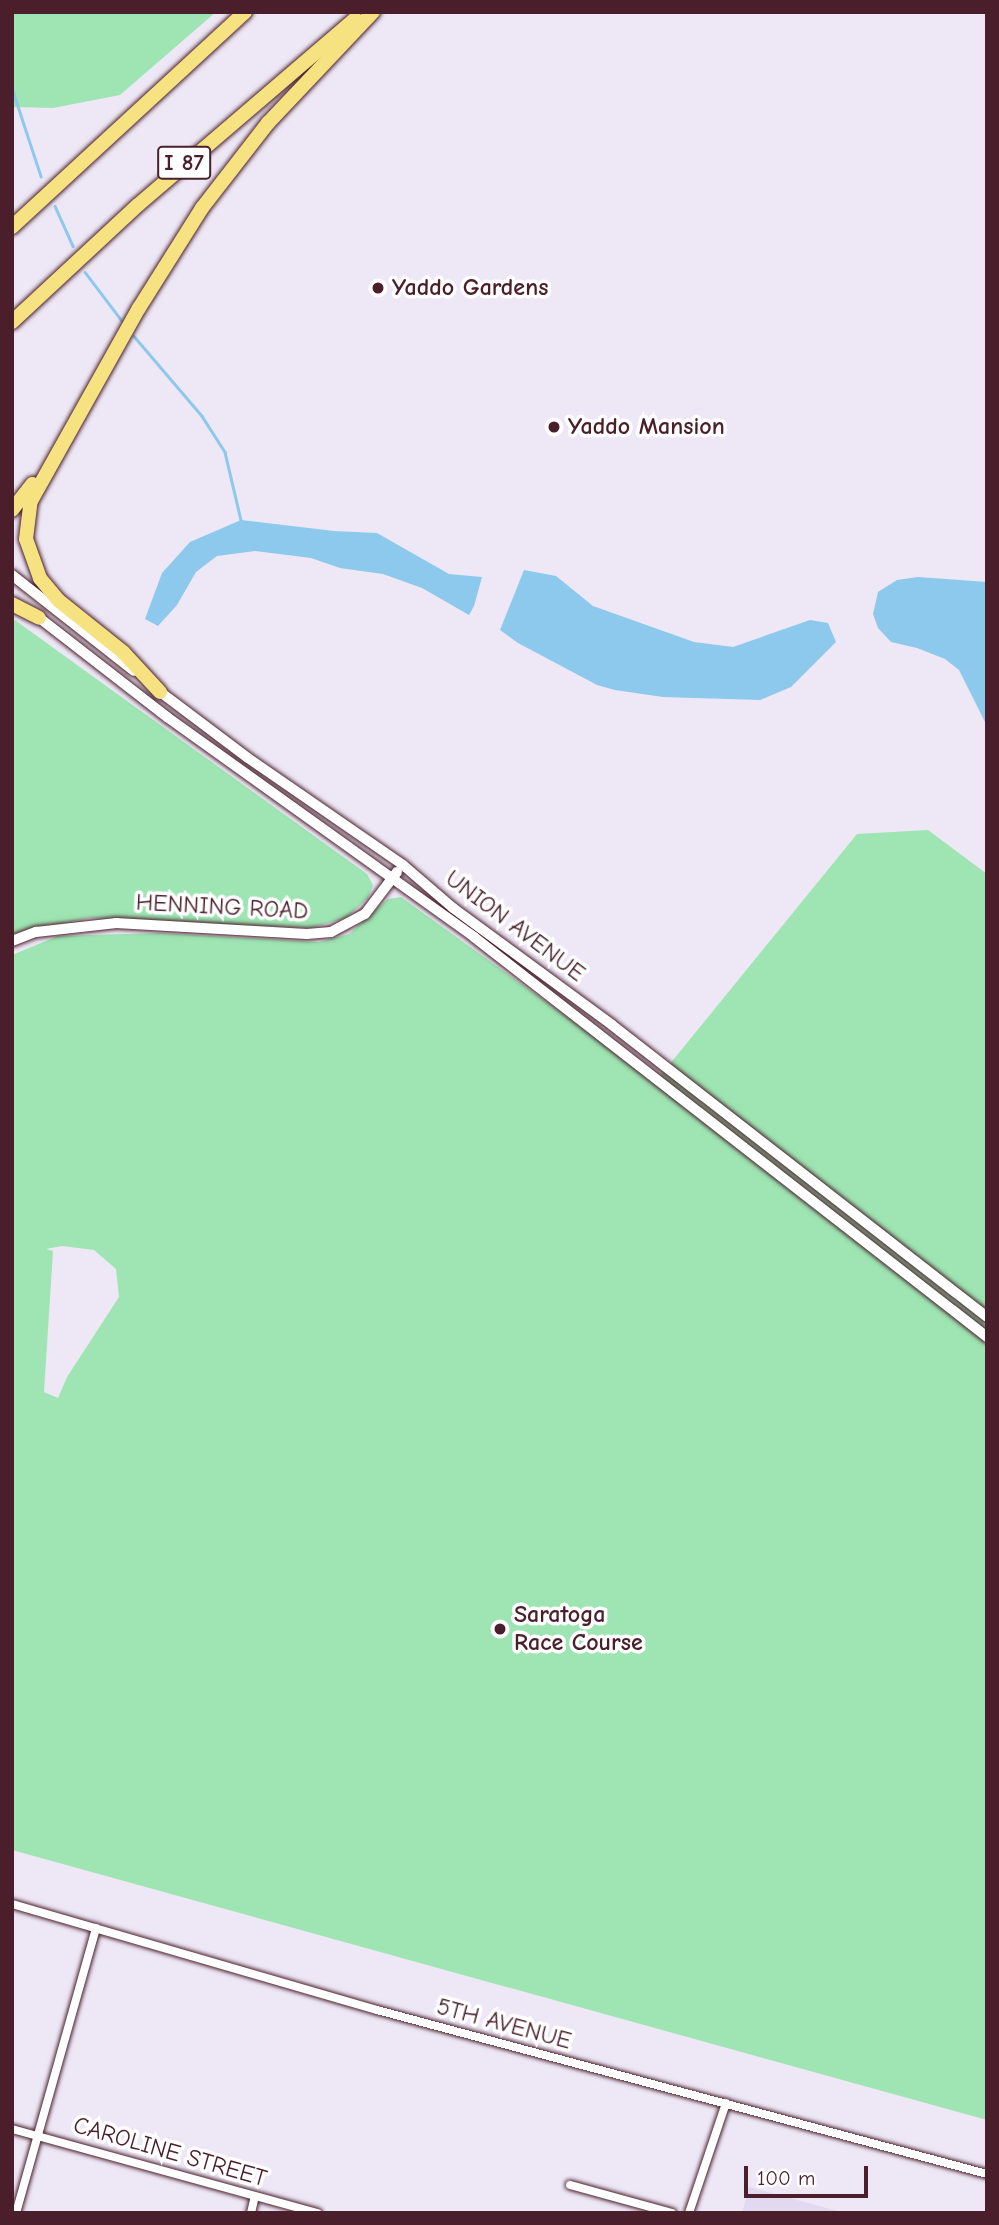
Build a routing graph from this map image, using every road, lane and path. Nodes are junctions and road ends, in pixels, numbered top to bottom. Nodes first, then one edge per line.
1 (245, 12) edge
2 (363, 12) edge
3 (373, 12) edge
4 (12, 227) edge
5 (12, 322) edge
6 (56, 452) junction
7 (12, 510) edge
8 (12, 575) edge
9 (12, 597) edge
10 (12, 604) edge
11 (39, 618) junction
12 (160, 692) junction
13 (402, 865) junction
14 (392, 878) junction
15 (12, 941) edge
16 (987, 1317) edge
17 (987, 1337) edge
18 (12, 1904) edge
19 (96, 1928) junction
20 (726, 2103) junction
21 (12, 2129) edge
22 (37, 2135) junction
23 (987, 2174) edge
24 (570, 2185) dead end
25 (255, 2196) junction
26 (16, 2213) edge
27 (251, 2213) edge
28 (318, 2213) edge
29 (672, 2213) edge
30 (689, 2213) edge

1 - 4 highway
2 - 5 highway, I 87
3 - 6 highway
6 - 7 highway
6 - 12 highway
8 - 12 main road, UNION AVENUE
9 - 11 main road, UNION AVENUE
10 - 11 highway
11 - 14 main road, UNION AVENUE
12 - 13 main road, UNION AVENUE
13 - 14 main road, HENNING ROAD
13 - 16 main road, UNION AVENUE
14 - 15 main road, HENNING ROAD
14 - 17 main road, UNION AVENUE
18 - 19 street, 5TH AVENUE
19 - 20 street, 5TH AVENUE
19 - 22 street
20 - 23 street, 5TH AVENUE
20 - 30 street
21 - 22 street, CAROLINE STREET
22 - 25 street, CAROLINE STREET
22 - 26 street
24 - 29 street
25 - 27 street
25 - 28 street, CAROLINE STREET

